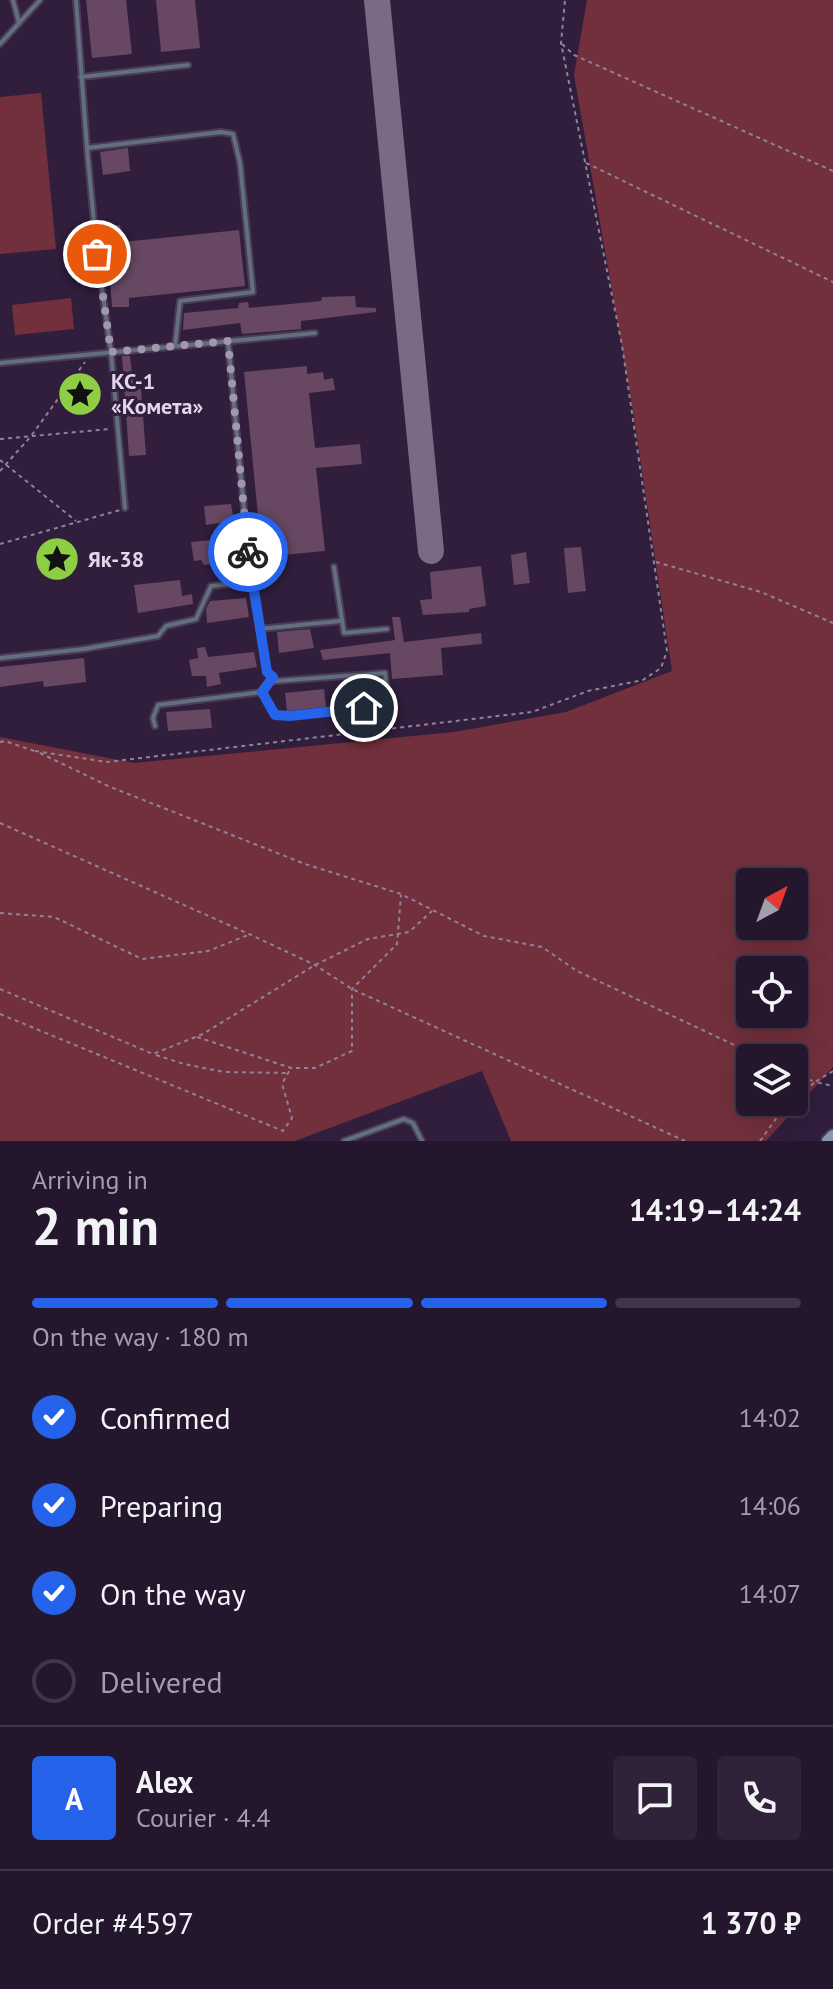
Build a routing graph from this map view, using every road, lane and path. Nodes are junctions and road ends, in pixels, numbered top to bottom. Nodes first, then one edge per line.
1 (13, 0) edge
2 (40, 0) edge
3 (76, 0) edge
4 (565, 0) edge
5 (19, 23) junction
6 (561, 43) junction
7 (0, 44) edge
8 (188, 65) dead end
9 (81, 77) junction
10 (87, 148) junction
11 (585, 163) junction
12 (833, 171) edge
13 (833, 282) edge
14 (315, 333) dead end
15 (228, 341) junction
16 (175, 346) junction
17 (111, 352) junction
18 (90, 354) junction
19 (0, 363) edge
20 (119, 428) junction
21 (31, 436) junction
22 (0, 439) edge
23 (0, 460) edge
24 (7, 465) junction
25 (0, 471) edge
26 (125, 508) joint
27 (76, 522) junction
28 (0, 544) edge
29 (655, 561) junction
30 (334, 567) dead end
31 (251, 582) junction
32 (340, 621) junction
33 (833, 623) edge
34 (259, 629) junction
35 (387, 629) dead end
36 (0, 658) edge
37 (273, 677) junction
38 (262, 692) junction
39 (155, 726) dead end
40 (0, 742) edge
41 (35, 751) junction
42 (0, 823) edge
43 (401, 894) junction
44 (433, 911) junction
45 (0, 913) edge
46 (249, 934) junction
47 (398, 935) junction
48 (315, 965) junction
49 (0, 989) edge
50 (352, 989) junction
51 (0, 1014) edge
52 (197, 1037) junction
53 (736, 1046) edge
54 (153, 1054) junction
55 (291, 1068) junction
56 (833, 1071) edge
57 (288, 1073) junction
58 (808, 1079) edge
59 (815, 1082) junction
60 (833, 1086) edge
61 (808, 1088) edge
62 (778, 1116) edge
63 (833, 1136) edge
64 (344, 1141) edge
65 (422, 1141) edge
66 (685, 1141) edge
67 (760, 1141) edge
68 (828, 1141) edge

1 - 5 lane
2 - 5 lane
3 - 9 lane
4 - 6 path
5 - 7 lane
6 - 11 path
6 - 12 path
8 - 9 lane
9 - 10 lane
10 - 16 lane
10 - 17 lane
11 - 13 path
11 - 29 path
14 - 15 lane
15 - 16 lane
15 - 31 lane
16 - 17 lane
17 - 18 lane
17 - 20 lane
18 - 19 lane
18 - 21 path
20 - 21 path
20 - 26 lane
21 - 22 path
21 - 24 path
23 - 24 path
24 - 25 path
24 - 27 path
26 - 27 path
27 - 28 path
29 - 33 path
29 - 41 path
30 - 32 lane
31 - 34 lane
31 - 36 lane
32 - 34 lane
32 - 35 lane
34 - 37 lane
37 - 38 lane
37 - 38 lane
38 - 39 lane
40 - 41 path
41 - 43 path
42 - 46 path
43 - 44 path
43 - 47 path
44 - 47 path
44 - 53 path
45 - 46 path
46 - 48 path
47 - 48 path
47 - 50 path
48 - 50 path
48 - 52 path
49 - 54 path
50 - 55 path
50 - 66 path
51 - 57 path
52 - 54 path
52 - 55 path
54 - 57 path
55 - 57 path
56 - 59 path
58 - 59 path
59 - 60 path
59 - 61 path
62 - 67 path
63 - 68 main road
64 - 65 lane

